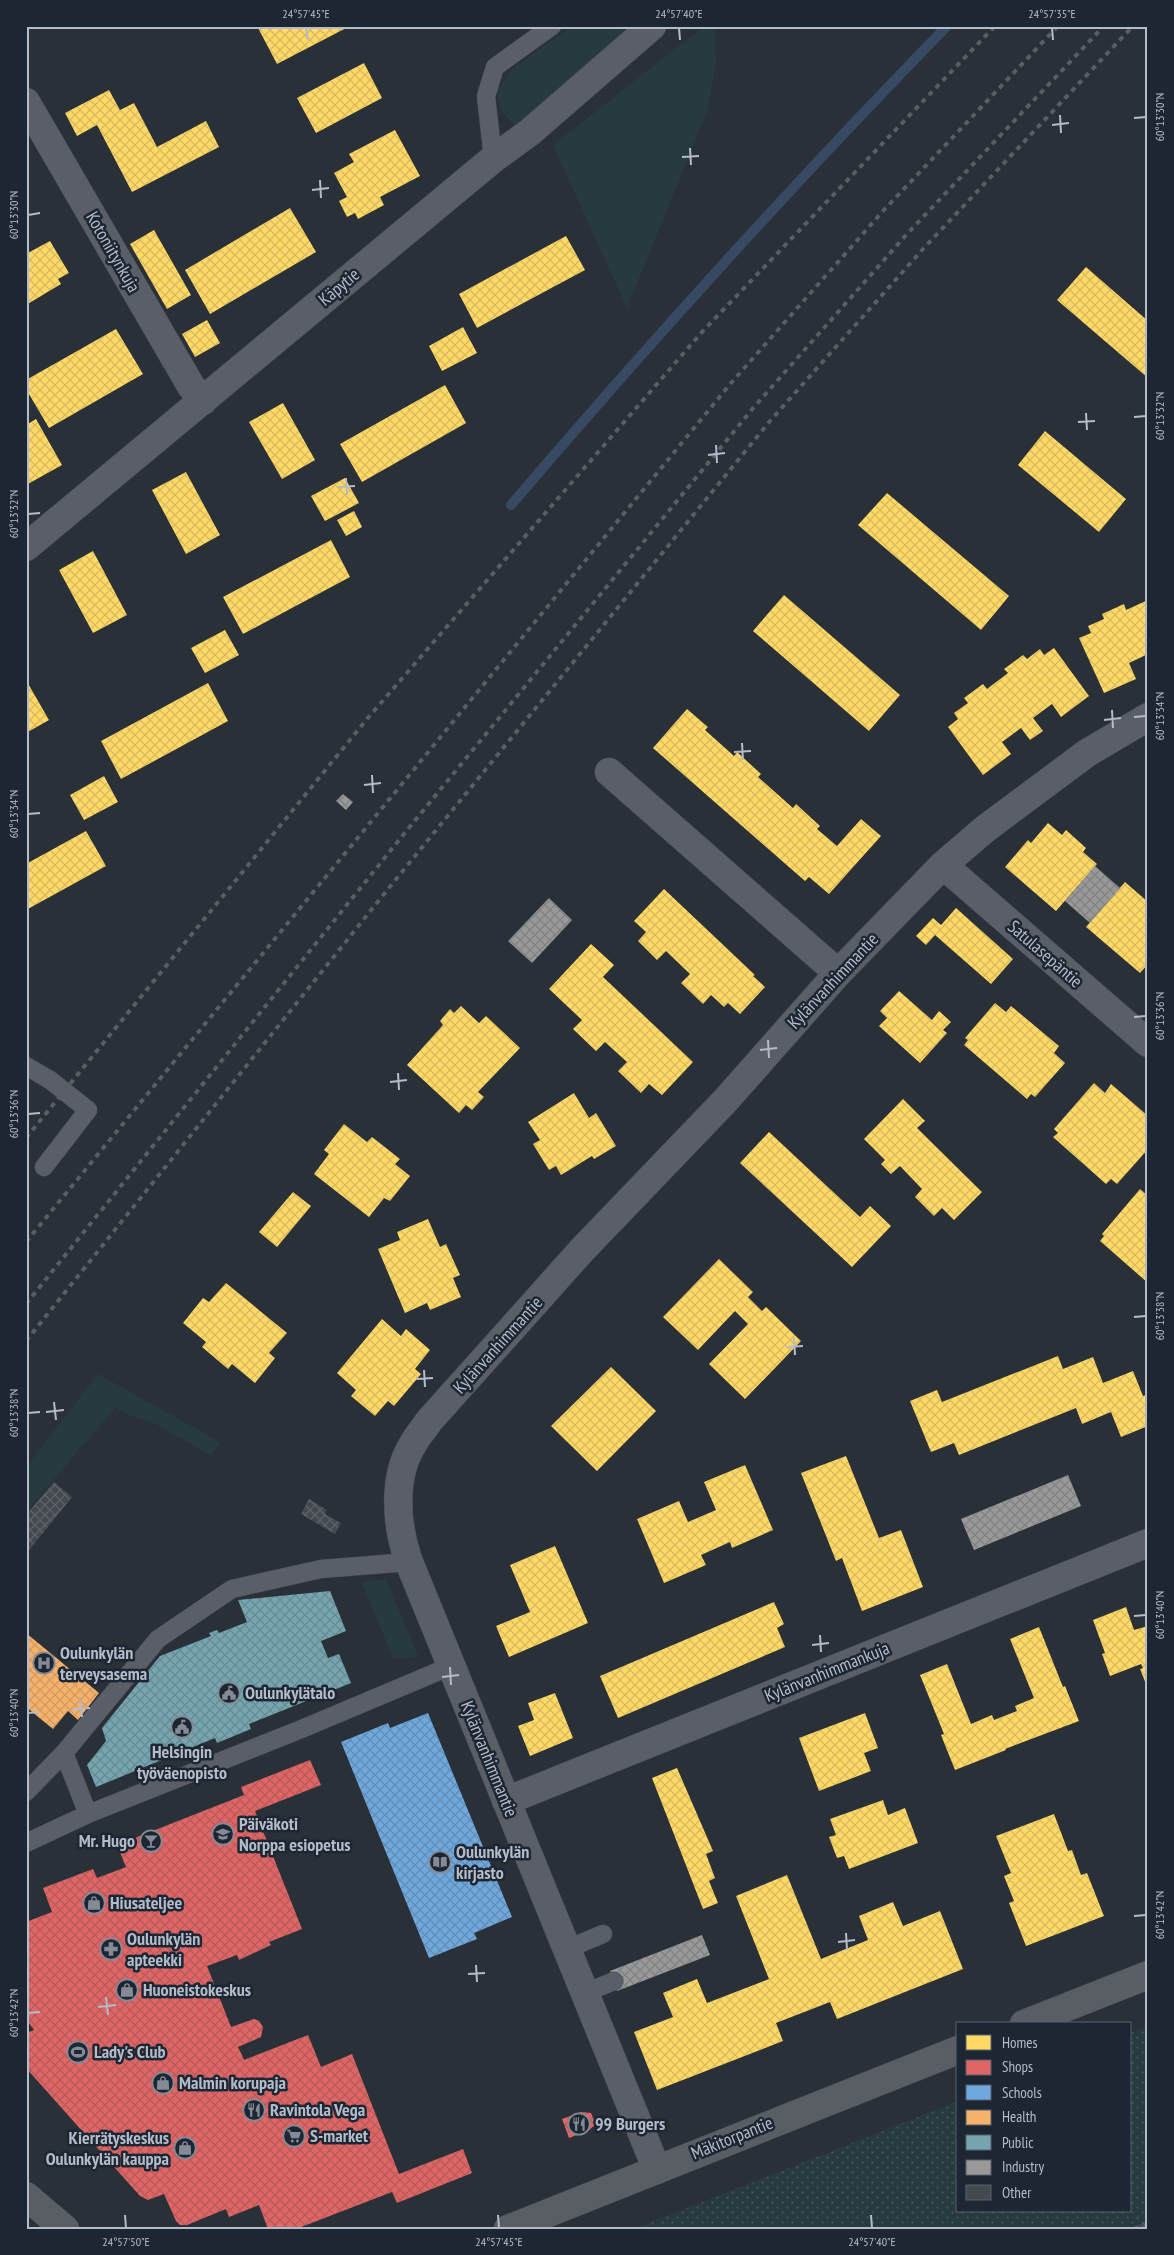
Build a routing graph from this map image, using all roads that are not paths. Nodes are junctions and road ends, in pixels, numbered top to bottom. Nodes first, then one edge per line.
1 (552, 26) edge
2 (652, 26) edge
3 (26, 102) edge
4 (493, 159) junction
5 (202, 401) junction
6 (26, 547) edge
7 (1148, 717) edge
8 (609, 772) dead end
9 (943, 865) junction
10 (838, 973) junction
11 (1148, 1043) edge
12 (26, 1066) edge
13 (44, 1168) dead end
14 (1148, 1543) edge
15 (409, 1562) junction
16 (452, 1666) junction
17 (64, 1753) junction
18 (26, 1792) edge
19 (506, 1801) junction
20 (88, 1814) junction
21 (26, 1843) edge
22 (603, 1934) dead end
23 (567, 1949) junction
24 (1148, 1975) edge
25 (614, 1981) dead end
26 (585, 1993) junction
27 (1029, 2022) edge
28 (956, 2051) edge
29 (657, 2170) junction
30 (26, 2196) edge
31 (65, 2229) edge
32 (508, 2229) edge

1 - 4 lane
2 - 4 street, Käpytie
3 - 5 street, Kotoniitynkuja
4 - 5 street, Käpytie
5 - 6 street, Käpytie
7 - 9 street, Kylänvanhimmantie
8 - 10 street
9 - 10 street, Kylänvanhimmantie
9 - 11 street, Satulasepäntie
10 - 15 street, Kylänvanhimmantie
12 - 13 lane
14 - 19 street, Kylänvanhimmankuja
15 - 16 street, Kylänvanhimmantie
15 - 17 lane
16 - 19 street, Kylänvanhimmantie
16 - 20 lane
17 - 18 lane
17 - 20 lane
19 - 23 street, Kylänvanhimmantie
20 - 21 lane
22 - 23 lane
23 - 26 street, Kylänvanhimmantie
24 - 27 street
25 - 26 lane
26 - 29 street, Kylänvanhimmantie
28 - 29 street, Mäkitorpantie
29 - 32 street, Mäkitorpantie
30 - 31 street

